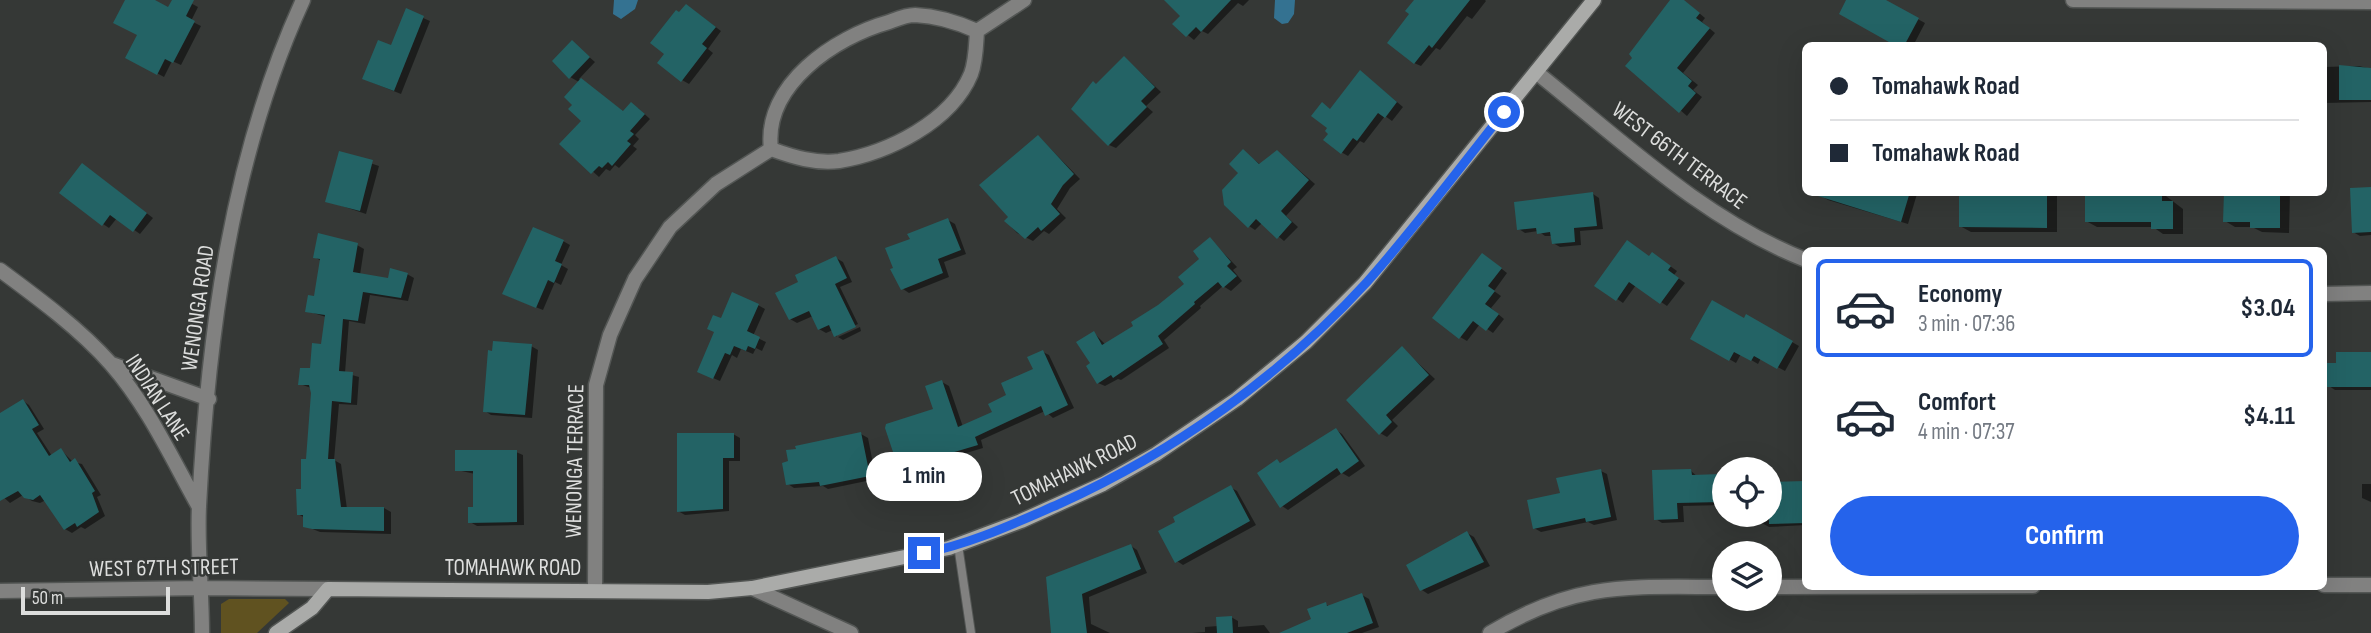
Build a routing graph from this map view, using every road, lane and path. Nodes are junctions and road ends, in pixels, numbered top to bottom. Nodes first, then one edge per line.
1 (303, 0) edge
2 (1024, 0) edge
3 (1594, 0) edge
4 (2073, 0) edge
5 (2371, 2) edge
6 (977, 32) junction
7 (1536, 72) junction
8 (771, 149) junction
9 (1802, 258) edge
10 (0, 270) edge
11 (2327, 293) edge
12 (2371, 293) edge
13 (111, 364) junction
14 (209, 399) junction
15 (199, 508) junction
16 (958, 545) junction
17 (2327, 585) edge
18 (2371, 585) edge
19 (202, 587) junction
20 (1712, 587) edge
21 (1782, 587) edge
22 (1802, 587) edge
23 (752, 588) junction
24 (328, 590) junction
25 (595, 590) junction
26 (0, 591) edge
27 (202, 633) edge
28 (276, 633) edge
29 (851, 633) edge
30 (971, 633) edge
31 (1490, 633) edge

1 - 14 street, WENONGA ROAD
2 - 6 street
3 - 7 street, TOMAHAWK ROAD
4 - 5 street
6 - 8 street
6 - 8 street
7 - 9 street, WEST 66TH TERRACE
7 - 16 street, TOMAHAWK ROAD
8 - 25 street, WENONGA TERRACE
10 - 13 street, INDIAN LANE
11 - 12 street
13 - 14 street
13 - 15 street, INDIAN LANE
14 - 15 street, WENONGA ROAD
15 - 19 street, WENONGA ROAD
16 - 23 street, TOMAHAWK ROAD
16 - 30 lane
17 - 18 street
19 - 24 street, WEST 67TH STREET
19 - 26 street, WEST 67TH STREET
19 - 27 street, WENONGA ROAD
20 - 31 street
21 - 22 street
23 - 25 street, TOMAHAWK ROAD
23 - 29 street
24 - 25 street, TOMAHAWK ROAD
24 - 28 street

